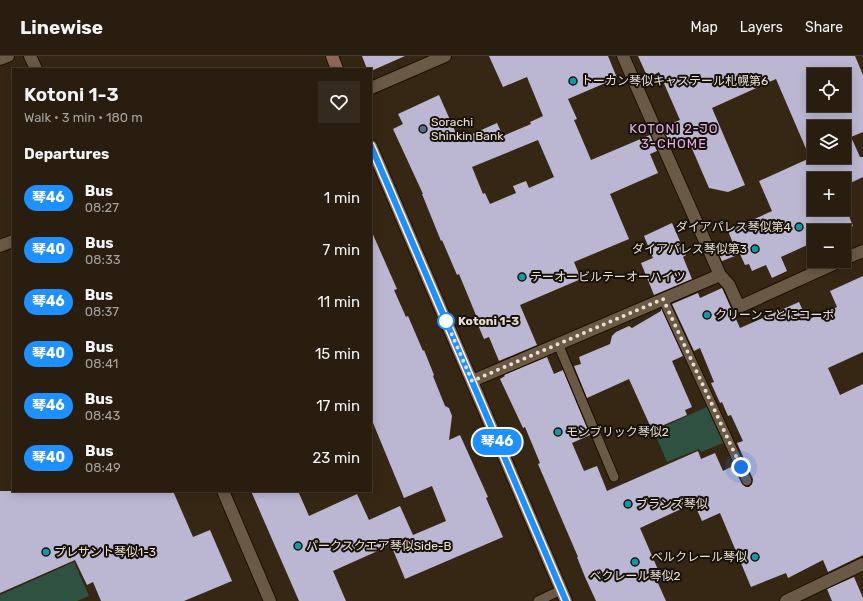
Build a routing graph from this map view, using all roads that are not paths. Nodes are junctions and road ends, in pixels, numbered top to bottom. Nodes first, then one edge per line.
1 (8, 56) edge
2 (30, 56) edge
3 (332, 56) edge
4 (445, 56) edge
5 (623, 56) edge
6 (0, 59) edge
7 (36, 68) edge
8 (338, 68) edge
9 (372, 88) edge
10 (372, 148) edge
11 (12, 241) edge
12 (0, 246) edge
13 (863, 251) edge
14 (851, 256) edge
15 (825, 268) edge
16 (720, 275) junction
17 (663, 299) junction
18 (558, 344) junction
19 (472, 381) junction
20 (614, 477) dead end
21 (747, 481) dead end
22 (223, 492) edge
23 (863, 564) edge
24 (564, 596) edge
25 (270, 601) edge
26 (538, 601) edge
27 (786, 601) edge

1 - 6 street
2 - 7 street
3 - 8 main road
4 - 9 street
5 - 16 street
10 - 19 main road
11 - 12 street
13 - 14 street
15 - 16 street
16 - 17 street
17 - 18 street
17 - 21 lane
18 - 19 street
18 - 20 lane
19 - 24 main road
22 - 25 street
23 - 27 street
24 - 26 lane

